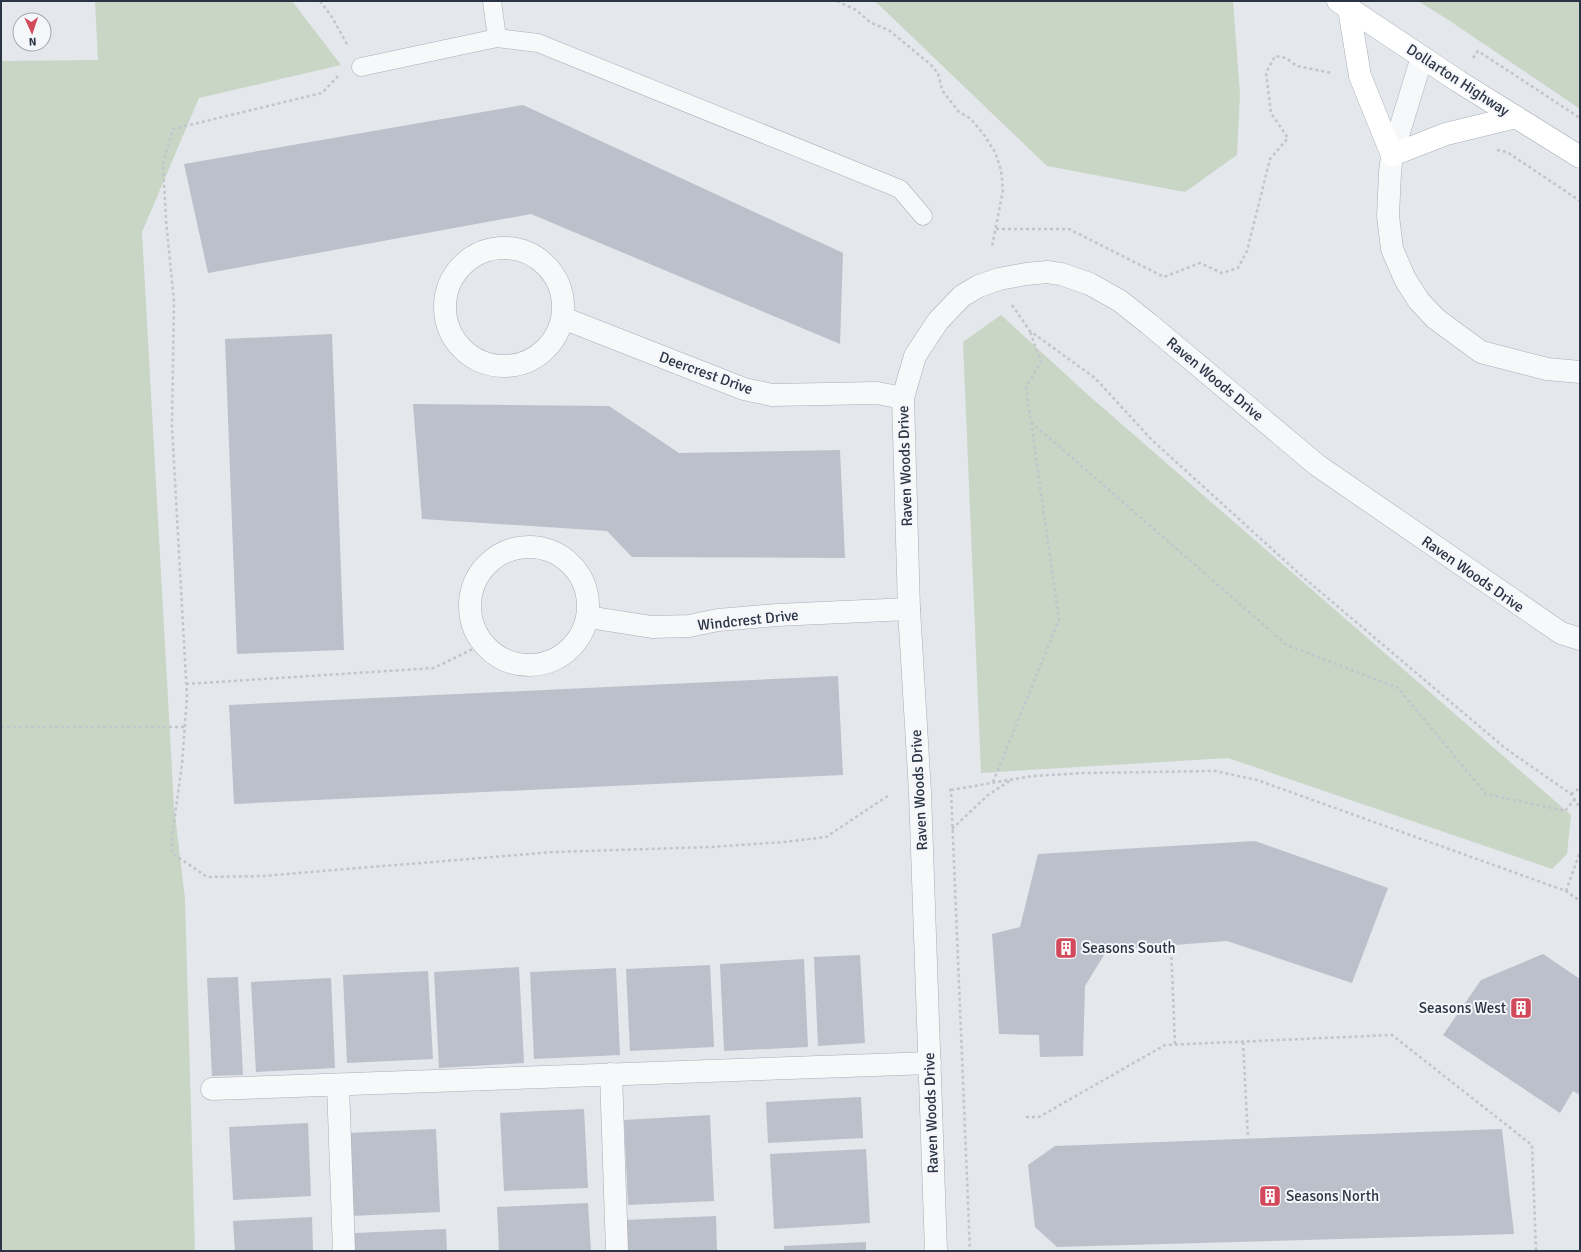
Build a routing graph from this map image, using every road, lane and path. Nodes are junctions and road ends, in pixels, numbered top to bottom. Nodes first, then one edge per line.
1 (320, 1) edge
2 (492, 1) edge
3 (837, 1) edge
4 (1343, 5) edge
5 (497, 38) junction
6 (1422, 57) junction
7 (1473, 58) dead end
8 (354, 66) junction
9 (1335, 74) dead end
10 (1516, 117) junction
11 (1580, 118) edge
12 (1493, 149) dead end
13 (1392, 155) junction
14 (1580, 157) edge
15 (1580, 201) edge
16 (923, 216) dead end
17 (996, 229) junction
18 (992, 247) dead end
19 (1012, 305) dead end
20 (563, 318) junction
21 (1030, 331) junction
22 (1580, 372) edge
23 (903, 398) junction
24 (1031, 422) junction
25 (909, 609) junction
26 (588, 617) junction
27 (1580, 639) edge
28 (483, 644) junction
29 (186, 684) junction
30 (1, 727) edge
31 (185, 727) junction
32 (1013, 779) junction
33 (993, 782) junction
34 (1580, 788) edge
35 (947, 790) dead end
36 (950, 790) junction
37 (1571, 794) junction
38 (889, 795) dead end
39 (1575, 799) junction
40 (1580, 808) edge
41 (952, 829) junction
42 (1580, 852) edge
43 (1566, 891) junction
44 (1580, 901) edge
45 (1171, 945) dead end
46 (1243, 1042) junction
47 (1175, 1045) junction
48 (930, 1063) junction
49 (611, 1074) junction
50 (338, 1085) junction
51 (212, 1089) dead end
52 (1026, 1117) dead end
53 (1248, 1138) dead end
54 (344, 1251) edge
55 (617, 1251) edge
56 (936, 1251) edge
57 (970, 1251) edge
58 (1536, 1251) edge

1 - 8 path
2 - 5 lane
3 - 17 path
4 - 6 street, Dollarton Highway
4 - 13 street
5 - 8 lane
5 - 16 lane
6 - 10 street, Dollarton Highway
6 - 13 street
7 - 11 path
8 - 29 path
9 - 17 path
10 - 13 street
10 - 14 street, Dollarton Highway
12 - 15 path
13 - 22 street
17 - 18 path
19 - 21 path
20 - 20 street
20 - 23 street, Deercrest Drive
21 - 24 path
21 - 37 path
23 - 25 street, Raven Woods Drive
23 - 27 street, Raven Woods Drive
24 - 33 path
24 - 39 path
25 - 26 street, Windcrest Drive
25 - 48 street, Raven Woods Drive
26 - 28 street
26 - 28 street
28 - 29 path
29 - 31 path
30 - 31 path
31 - 38 path
32 - 33 path
32 - 41 path
32 - 43 path
33 - 36 path
34 - 37 path
35 - 36 path
36 - 41 path
37 - 39 path
39 - 40 path
41 - 57 path
42 - 43 path
43 - 44 path
45 - 47 path
46 - 47 path
46 - 53 path
46 - 58 path
47 - 52 path
48 - 49 street
48 - 56 street, Raven Woods Drive
49 - 50 street
49 - 55 street
50 - 51 street
50 - 54 street

